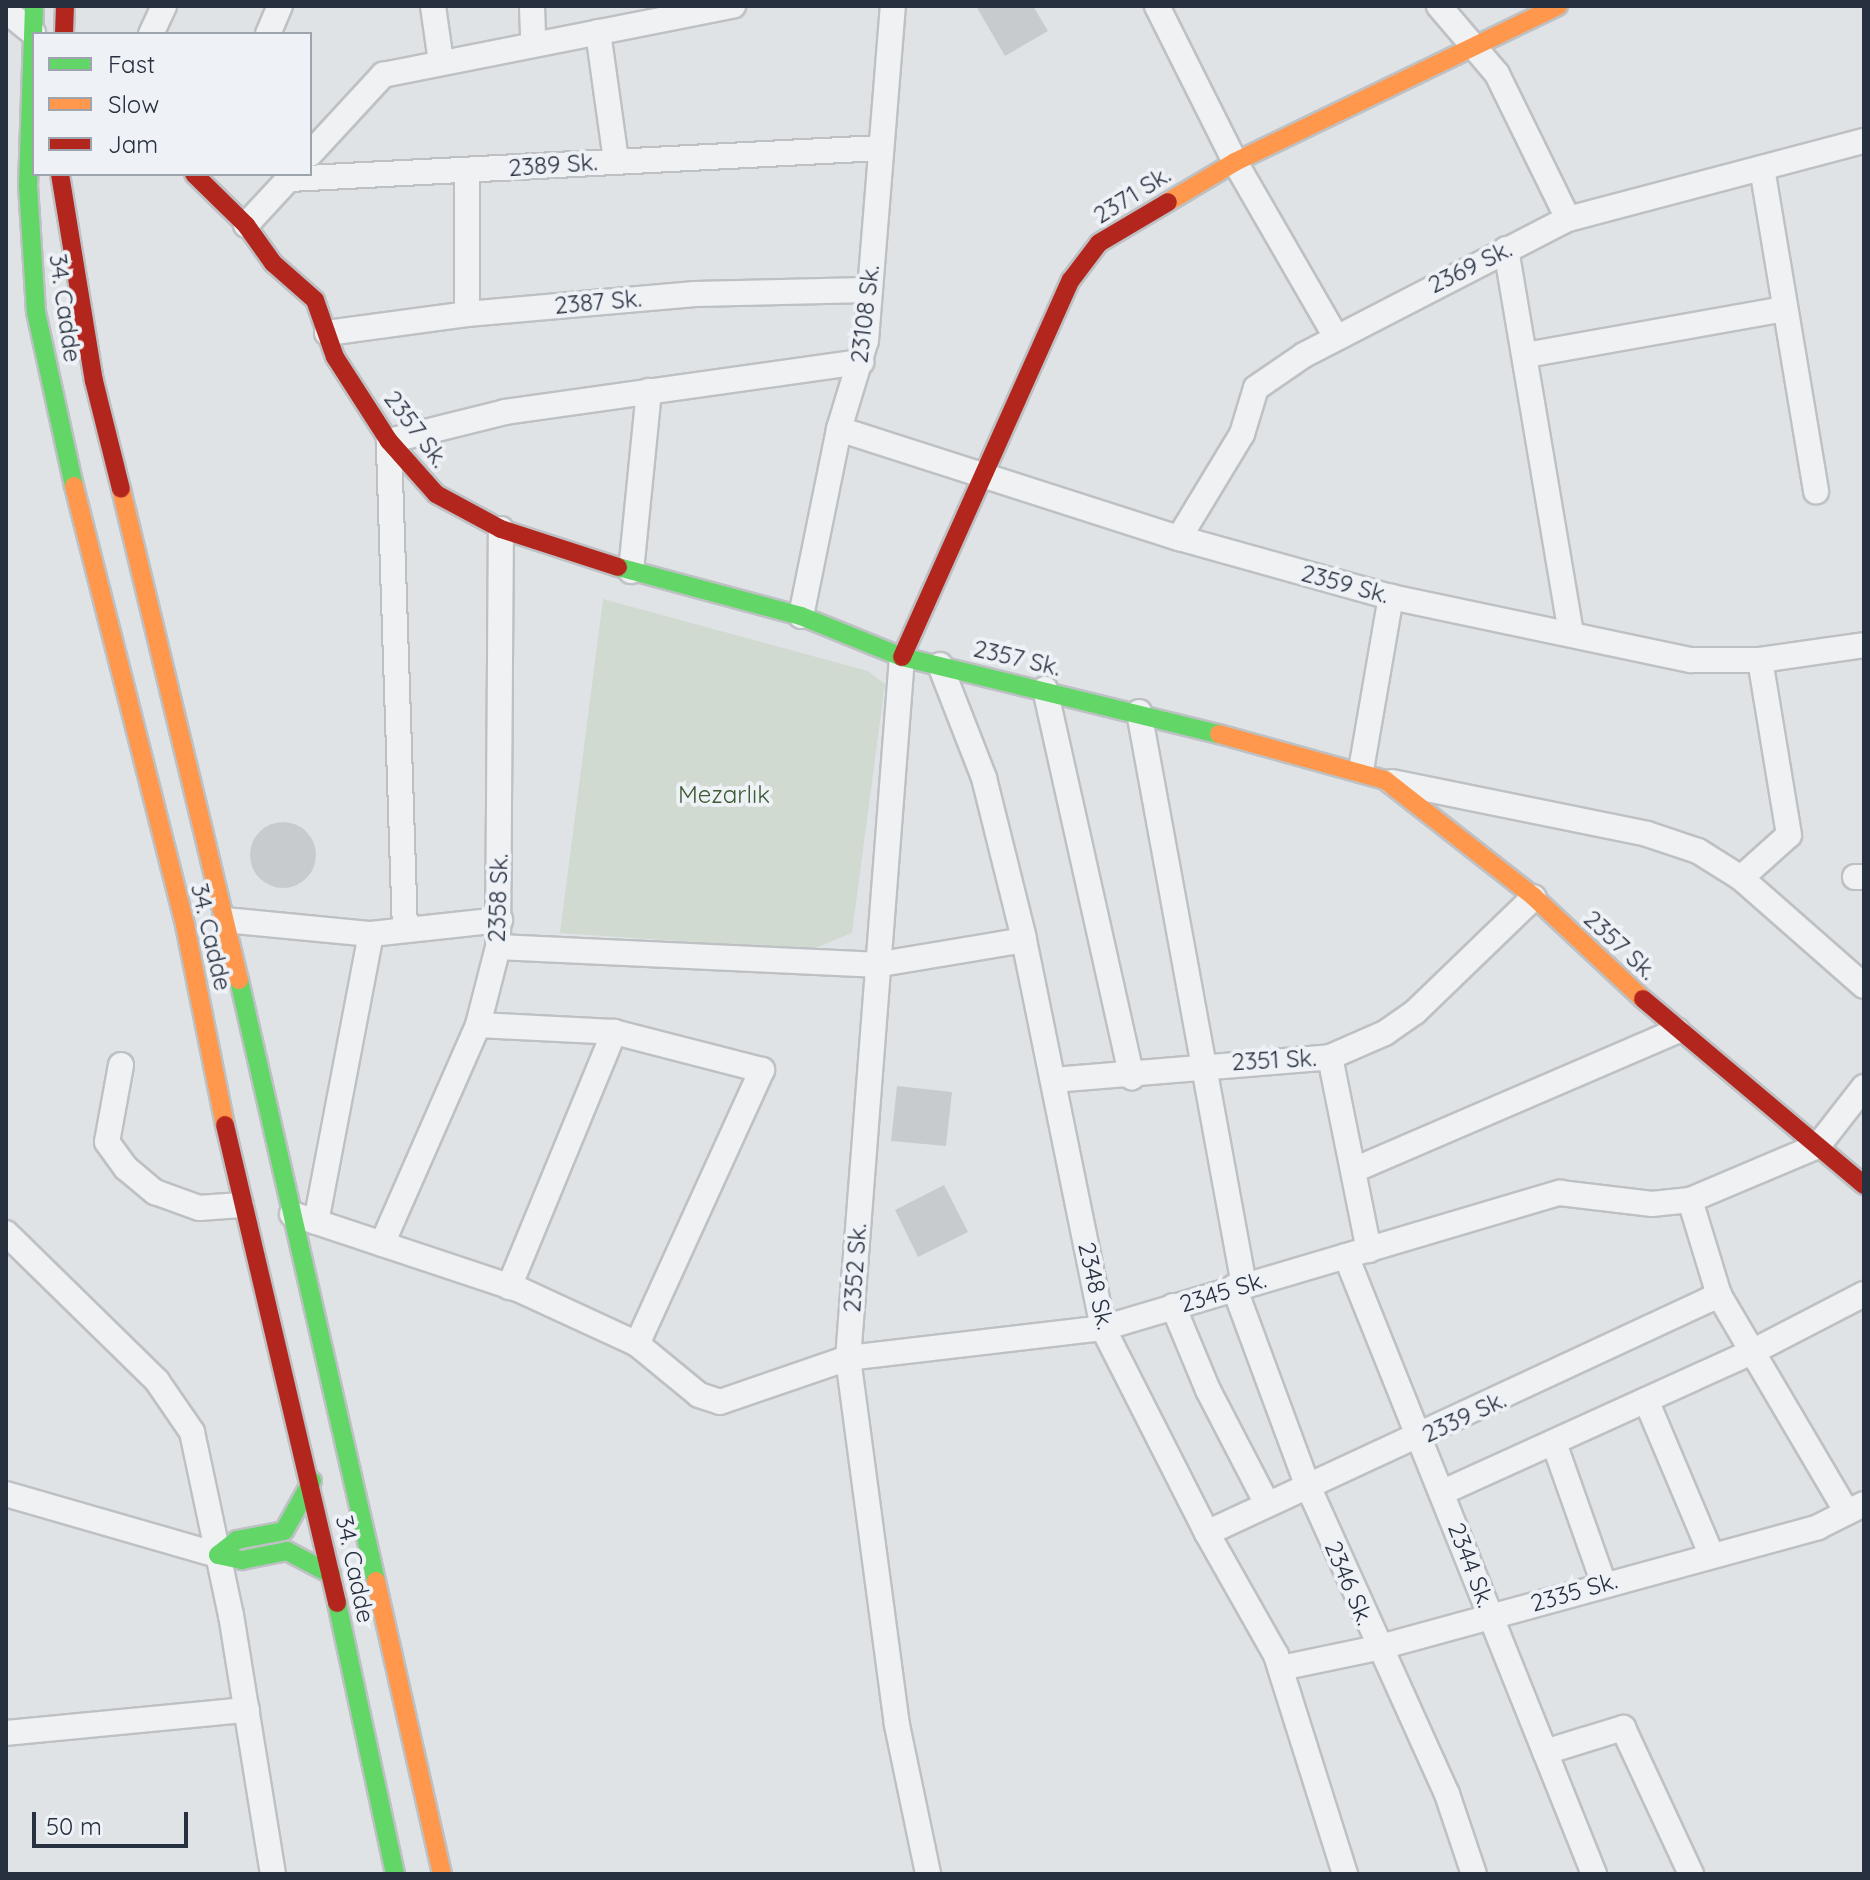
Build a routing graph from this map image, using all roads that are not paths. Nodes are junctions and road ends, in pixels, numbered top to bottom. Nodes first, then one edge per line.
1 (34, 6) edge
2 (164, 6) edge
3 (280, 6) edge
4 (433, 6) edge
5 (532, 6) edge
6 (733, 6) edge
7 (893, 6) edge
8 (1157, 6) edge
9 (1439, 6) edge
10 (71, 7) edge
11 (1543, 9) edge
12 (6, 11) edge
13 (658, 13) edge
14 (32, 32) edge
15 (33, 32) edge
16 (65, 32) edge
17 (152, 32) edge
18 (269, 32) edge
19 (598, 32) junction
20 (533, 44) junction
21 (1473, 47) junction
22 (441, 62) junction
23 (32, 63) edge
24 (1864, 141) edge
25 (881, 148) junction
26 (312, 152) edge
27 (616, 160) junction
28 (1235, 162) junction
29 (1762, 168) junction
30 (467, 171) junction
31 (312, 175) edge
32 (60, 176) edge
33 (200, 176) edge
34 (291, 176) edge
35 (1568, 219) junction
36 (246, 225) junction
37 (1506, 249) junction
38 (870, 290) junction
39 (1783, 309) junction
40 (467, 314) junction
41 (327, 333) junction
42 (1336, 337) junction
43 (1526, 355) junction
44 (862, 362) junction
45 (649, 391) junction
46 (839, 429) junction
47 (389, 441) junction
48 (980, 475) junction
49 (1816, 492) dead end
50 (501, 529) junction
51 (1179, 538) junction
52 (631, 571) junction
53 (1391, 597) junction
54 (801, 616) junction
55 (1571, 633) junction
56 (1864, 645) edge
57 (902, 657) junction
58 (1760, 660) junction
59 (940, 665) junction
60 (1045, 689) junction
61 (1139, 712) junction
62 (1361, 770) junction
63 (1385, 780) junction
64 (1741, 878) junction
65 (1534, 897) junction
66 (225, 920) junction
67 (500, 920) junction
68 (405, 930) junction
69 (371, 934) junction
70 (1024, 940) junction
71 (498, 947) junction
72 (875, 965) junction
73 (1864, 986) edge
74 (478, 1025) junction
75 (1677, 1031) junction
76 (614, 1032) junction
77 (1330, 1057) junction
78 (121, 1065) dead end
79 (1201, 1067) junction
80 (1132, 1077) junction
81 (1053, 1080) junction
82 (1864, 1087) edge
83 (1818, 1146) junction
84 (1354, 1170) junction
85 (1864, 1185) edge
86 (1690, 1200) junction
87 (241, 1205) junction
88 (292, 1214) junction
89 (316, 1222) junction
90 (6, 1233) edge
91 (382, 1244) junction
92 (1358, 1253) junction
93 (1239, 1286) junction
94 (509, 1287) junction
95 (1864, 1294) edge
96 (1719, 1295) junction
97 (1173, 1306) junction
98 (1103, 1328) junction
99 (637, 1344) junction
100 (1752, 1352) junction
101 (848, 1358) junction
102 (1646, 1400) junction
103 (1418, 1439) junction
104 (1554, 1443) junction
105 (312, 1481) junction
106 (1307, 1484) junction
107 (1443, 1492) junction
108 (6, 1494) edge
109 (1267, 1504) junction
110 (1856, 1508) edge
111 (1207, 1533) junction
112 (1711, 1554) junction
113 (218, 1555) junction
114 (331, 1574) junction
115 (1604, 1584) junction
116 (1490, 1616) junction
117 (1377, 1648) junction
118 (1281, 1668) junction
119 (247, 1710) junction
120 (6, 1733) edge
121 (1545, 1752) junction
122 (273, 1874) edge
123 (395, 1874) edge
124 (442, 1874) edge
125 (928, 1874) edge
126 (1345, 1874) edge
127 (1474, 1874) edge
128 (1594, 1874) edge
129 (1691, 1874) edge

1 - 15 main road, 34. Cadde
2 - 17 street
3 - 18 street
4 - 22 street
5 - 20 street
6 - 13 street
7 - 25 street, 23108 Sk.
8 - 28 street
9 - 21 street
10 - 16 main road
11 - 21 main road, 2371 Sk.
12 - 14 street
13 - 19 street
19 - 20 street
19 - 27 street
20 - 22 street
21 - 28 main road, 2371 Sk.
21 - 35 street
22 - 26 street
23 - 87 main road, 34. Cadde
24 - 29 street, 2369 Sk.
25 - 27 street, 2389 Sk.
25 - 38 street, 23108 Sk.
27 - 30 street, 2389 Sk.
28 - 42 street
28 - 48 main road, 2371 Sk.
29 - 35 street, 2369 Sk.
29 - 39 street
30 - 31 street, 2389 Sk.
30 - 40 street
32 - 66 main road, 34. Cadde
33 - 36 main road, 2357 Sk.
34 - 36 street, 2389 Sk.
35 - 37 street, 2369 Sk.
36 - 41 main road, 2357 Sk.
37 - 42 street, 2369 Sk.
37 - 43 street
38 - 40 street, 2387 Sk.
38 - 44 street, 23108 Sk.
39 - 43 street
39 - 49 street
40 - 41 street, 2387 Sk.
41 - 47 main road, 2357 Sk.
42 - 51 street, 2369 Sk.
43 - 55 street
44 - 45 street
44 - 46 street, 23108 Sk.
45 - 47 street
45 - 52 street
46 - 48 street, 2359 Sk.
46 - 54 street, 23108 Sk.
47 - 50 main road, 2357 Sk.
47 - 68 street
48 - 51 street, 2359 Sk.
48 - 57 main road, 2371 Sk.
50 - 52 main road, 2357 Sk.
50 - 67 street, 2358 Sk.
51 - 53 street, 2359 Sk.
52 - 54 main road, 2357 Sk.
53 - 55 street, 2359 Sk.
53 - 62 street
54 - 57 main road, 2357 Sk.
55 - 58 street, 2359 Sk.
56 - 58 street, 2359 Sk.
57 - 59 main road, 2357 Sk.
57 - 72 street, 2352 Sk.
58 - 64 street
59 - 60 main road, 2357 Sk.
59 - 70 street, 2348 Sk.
60 - 61 main road, 2357 Sk.
60 - 80 street
61 - 62 main road, 2357 Sk.
61 - 79 street, 2346 Sk.
62 - 63 main road, 2357 Sk.
63 - 64 street
63 - 65 main road, 2357 Sk.
64 - 73 street
65 - 75 main road, 2357 Sk.
65 - 77 street, 2351 Sk.
66 - 69 street
66 - 88 main road, 34. Cadde
67 - 68 street
67 - 71 street, 2358 Sk.
68 - 69 street
69 - 89 street
70 - 72 street
70 - 81 street, 2348 Sk.
71 - 72 street
71 - 74 street, 2358 Sk.
72 - 101 street, 2352 Sk.
74 - 76 street
74 - 91 street, 2358 Sk.
75 - 83 main road, 2357 Sk.
75 - 84 street
76 - 94 street
76 - 99 street
77 - 79 street, 2351 Sk.
77 - 84 street, 2344 Sk.
78 - 87 street
79 - 80 street, 2351 Sk.
79 - 93 street, 2346 Sk.
80 - 81 street, 2351 Sk.
81 - 98 street, 2348 Sk.
82 - 83 street
83 - 85 main road, 2357 Sk.
83 - 86 street, 2345 Sk.
84 - 92 street, 2344 Sk.
86 - 92 street, 2345 Sk.
86 - 96 street
87 - 105 main road, 34. Cadde
88 - 89 street, 2345 Sk.
88 - 124 main road, 34. Cadde
89 - 91 street, 2345 Sk.
90 - 113 street
91 - 94 street, 2345 Sk.
92 - 93 street, 2345 Sk.
92 - 103 street, 2344 Sk.
93 - 97 street, 2345 Sk.
93 - 106 street, 2346 Sk.
94 - 99 street, 2345 Sk.
95 - 100 street
96 - 100 street
96 - 103 street, 2339 Sk.
97 - 98 street, 2345 Sk.
97 - 109 street
98 - 101 street, 2345 Sk.
98 - 111 street, 2348 Sk.
99 - 101 street, 2345 Sk.
100 - 102 street
100 - 110 street
101 - 125 street, 2352 Sk.
102 - 104 street
102 - 112 street
103 - 106 street, 2339 Sk.
103 - 107 street, 2344 Sk.
104 - 107 street
104 - 115 street
105 - 113 main road
105 - 114 main road, 34. Cadde
106 - 109 street, 2339 Sk.
106 - 117 street, 2346 Sk.
107 - 116 street, 2344 Sk.
108 - 113 street
109 - 111 street, 2339 Sk.
110 - 112 street, 2335 Sk.
111 - 118 street, 2348 Sk.
112 - 115 street, 2335 Sk.
113 - 114 main road
113 - 119 street
114 - 123 main road, 34. Cadde
115 - 116 street, 2335 Sk.
116 - 117 street, 2335 Sk.
116 - 121 street, 2344 Sk.
117 - 118 street, 2335 Sk.
117 - 127 street, 2346 Sk.
118 - 126 street, 2348 Sk.
119 - 120 street
119 - 122 street
121 - 128 street, 2344 Sk.
121 - 129 street

